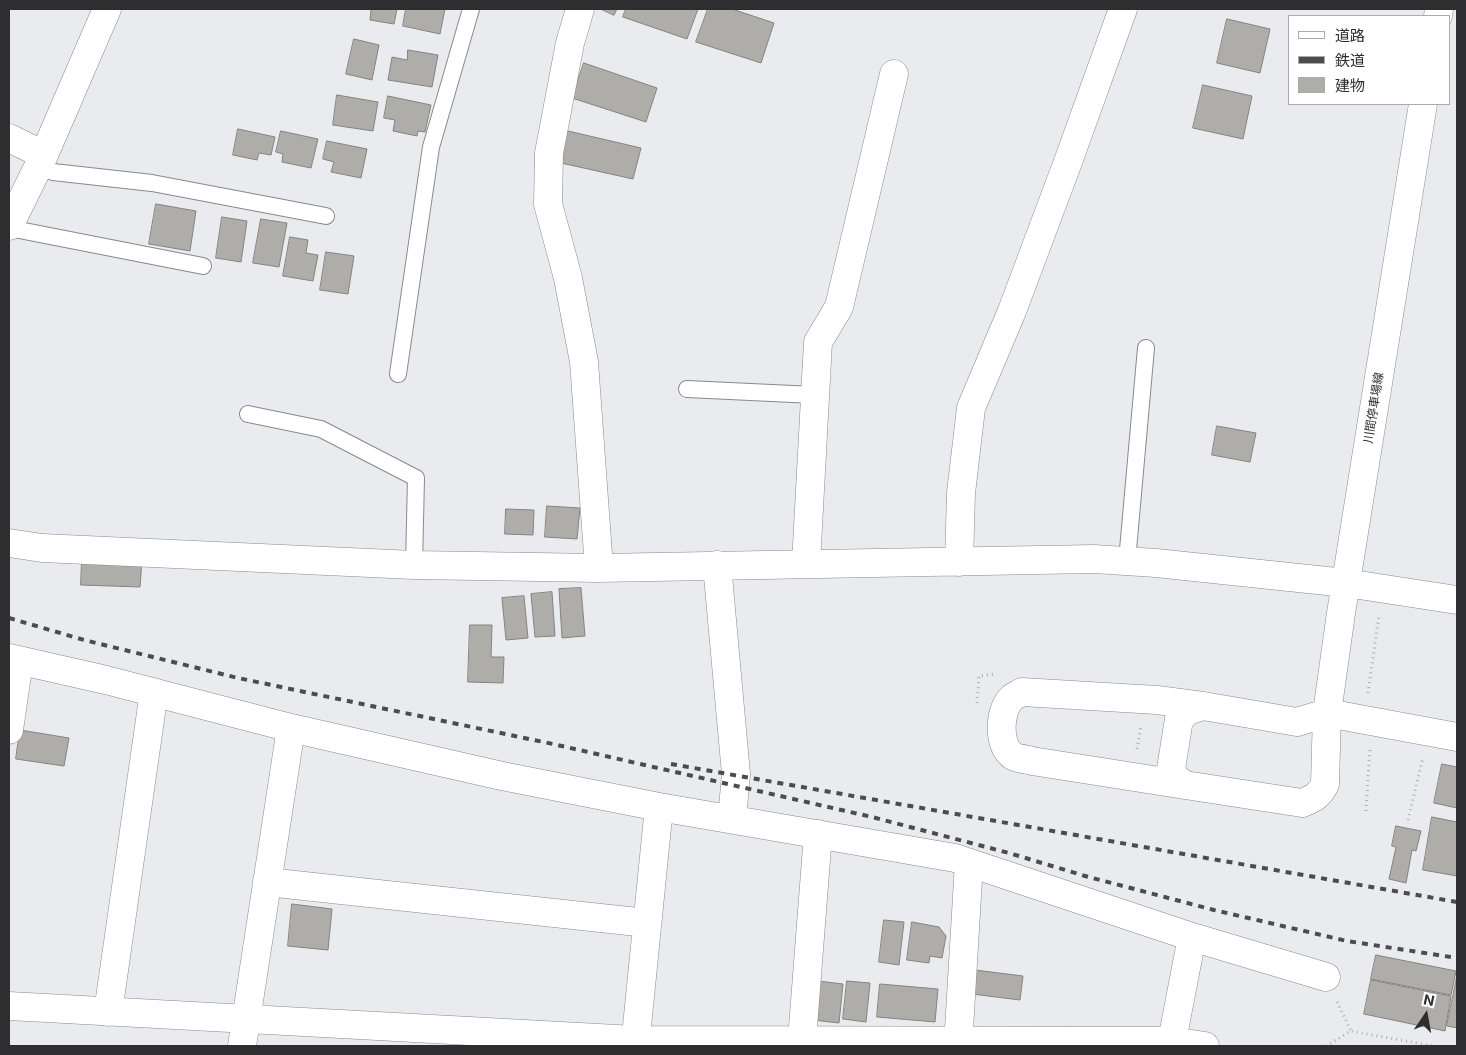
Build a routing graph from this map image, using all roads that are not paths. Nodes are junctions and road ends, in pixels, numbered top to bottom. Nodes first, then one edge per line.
1 (107, 9) edge
2 (471, 9) edge
3 (580, 9) edge
4 (1123, 9) edge
5 (894, 74) dead end
6 (1424, 105) edge
7 (9, 138) edge
8 (41, 160) junction
9 (326, 216) dead end
10 (9, 227) edge
11 (203, 266) dead end
12 (1146, 348) dead end
13 (398, 374) dead end
14 (687, 389) dead end
15 (814, 394) junction
16 (248, 414) dead end
17 (9, 543) edge
18 (1126, 561) junction
19 (959, 562) junction
20 (414, 564) junction
21 (806, 564) junction
22 (717, 565) junction
23 (600, 568) junction
24 (1346, 583) junction
25 (1457, 600) edge
26 (14, 659) edge
27 (154, 692) junction
28 (1203, 706) junction
29 (1328, 713) junction
30 (1297, 722) junction
31 (291, 728) junction
32 (9, 730) edge
33 (1457, 737) edge
34 (1327, 746) junction
35 (1185, 785) junction
36 (659, 807) junction
37 (732, 818) junction
38 (818, 834) junction
39 (969, 862) junction
40 (267, 882) junction
41 (647, 924) junction
42 (1192, 938) junction
43 (1326, 977) dead end
44 (9, 1006) edge
45 (108, 1012) junction
46 (244, 1033) edge
47 (802, 1040) junction
48 (635, 1043) edge
49 (958, 1044) edge
50 (1172, 1044) edge
51 (1205, 1046) edge

1 - 8 street
2 - 13 lane
3 - 23 street
4 - 19 street
5 - 15 street
6 - 24 street, 川間停車場線
7 - 8 street
8 - 9 lane
8 - 10 street
10 - 11 lane
12 - 18 lane
14 - 15 lane
15 - 21 street
16 - 20 lane
17 - 20 street
18 - 19 street
18 - 24 street
19 - 21 street
20 - 23 street
21 - 22 street
22 - 23 street
22 - 37 street
24 - 25 street
24 - 29 street, 川間停車場線
26 - 27 street
26 - 32 street
27 - 31 street
27 - 45 street
28 - 30 street
28 - 35 street
28 - 35 street
29 - 30 street
29 - 33 street
29 - 34 street, 川間停車場線
30 - 34 street
31 - 36 street
31 - 40 street
34 - 35 street, 川間停車場線
36 - 37 street
36 - 41 street
37 - 38 street
38 - 39 street
38 - 47 street
39 - 42 street
39 - 49 street
40 - 41 street
40 - 46 street
41 - 48 street
42 - 43 street
42 - 50 street
44 - 45 street
45 - 46 street
46 - 48 street
47 - 48 street
47 - 49 street
49 - 50 street
50 - 51 street

